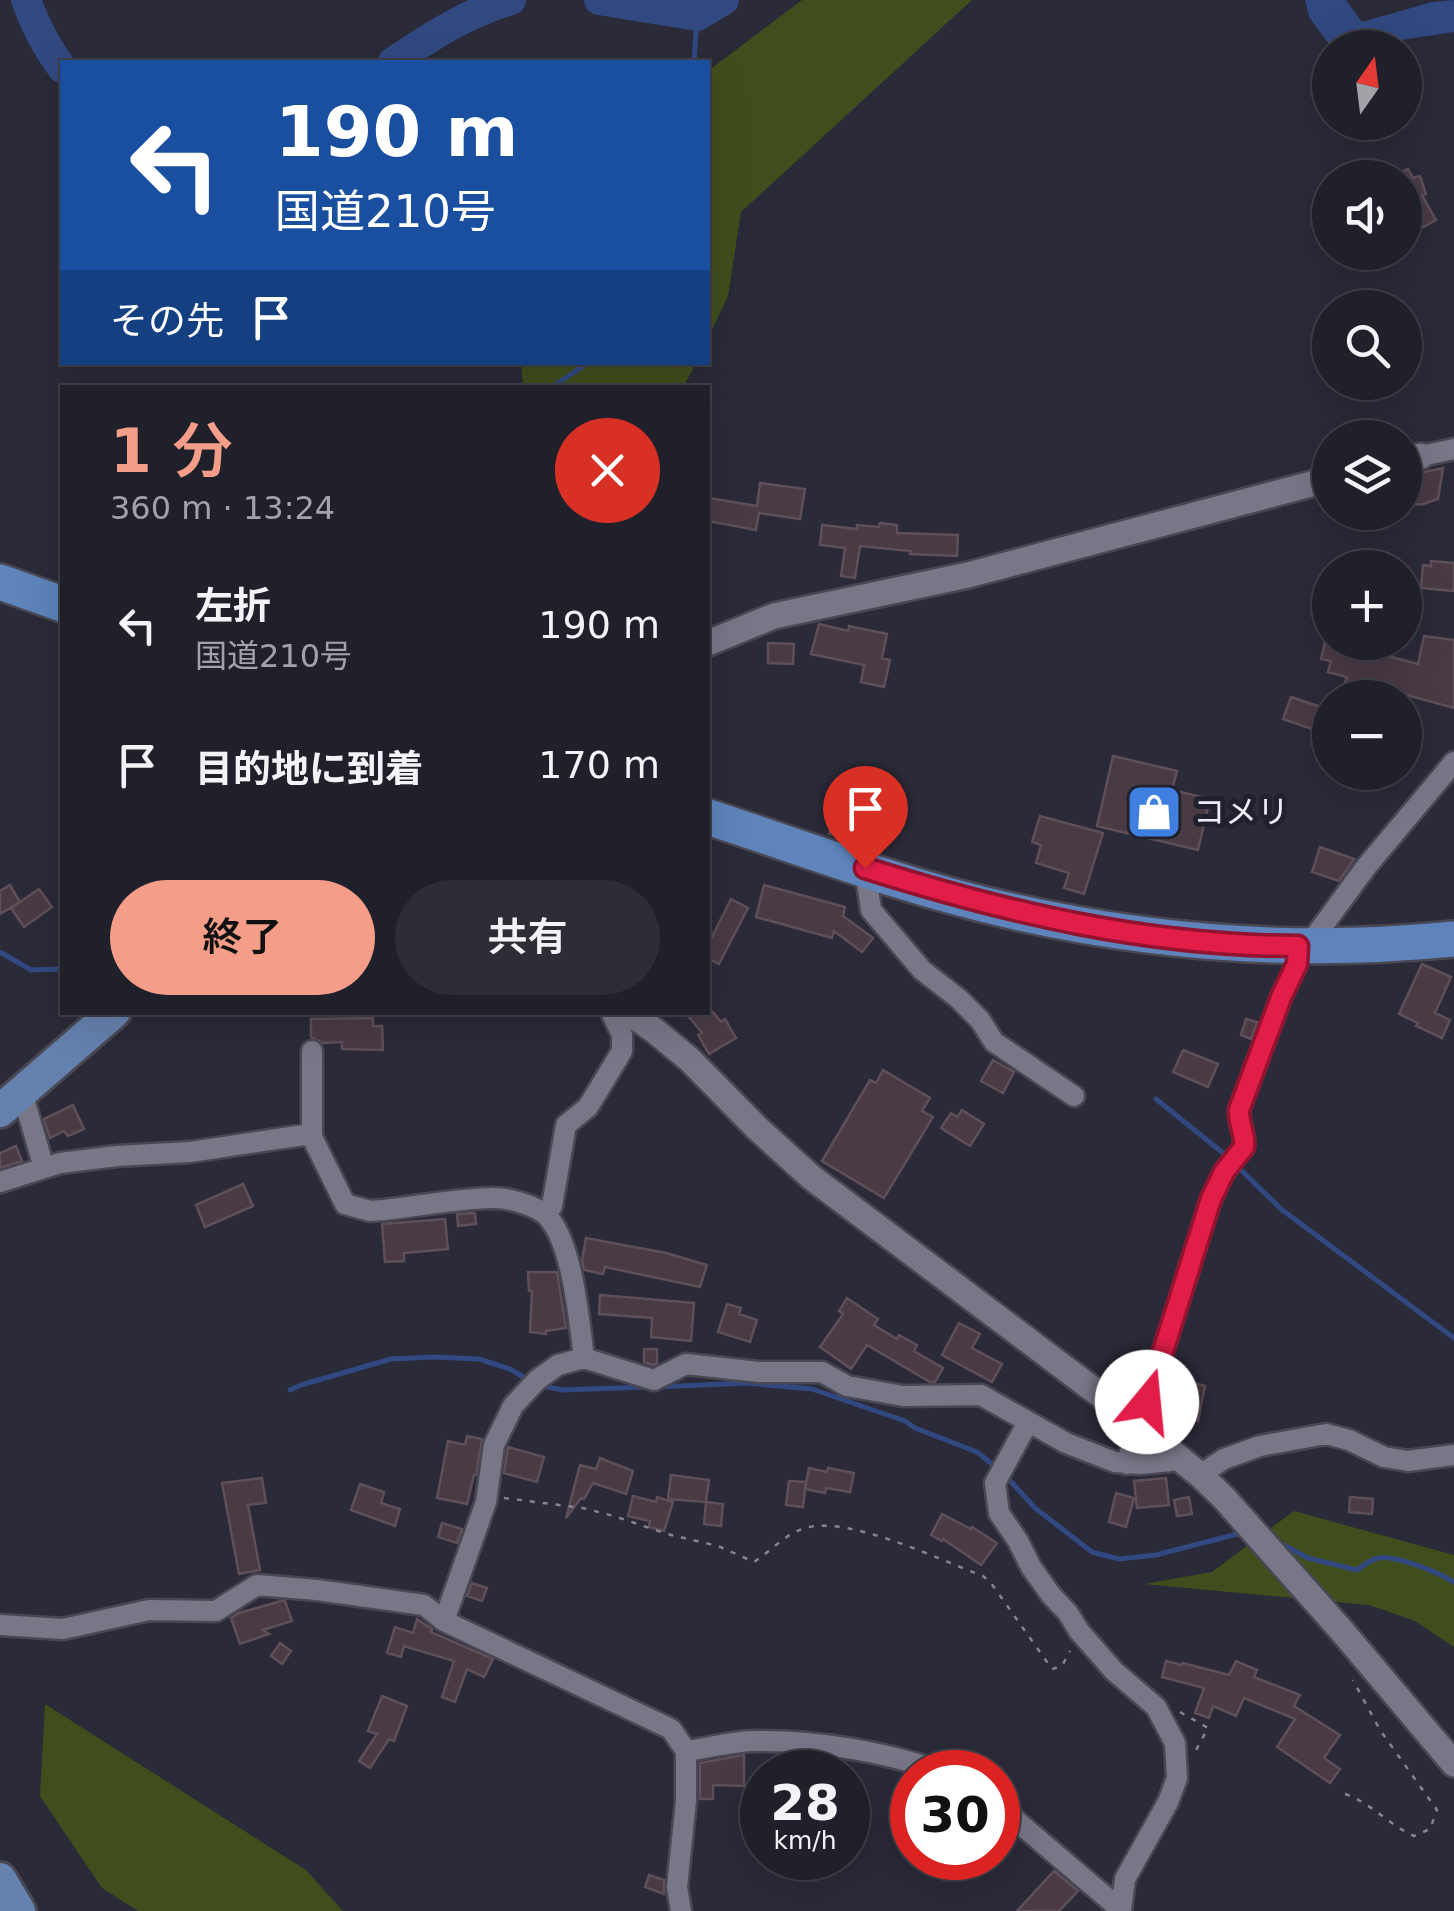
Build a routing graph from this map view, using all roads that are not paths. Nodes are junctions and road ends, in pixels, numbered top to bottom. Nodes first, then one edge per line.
1 (1454, 449) edge
2 (1422, 456) edge
3 (1312, 484) edge
4 (0, 582) edge
5 (60, 603) edge
6 (710, 642) edge
7 (1454, 762) edge
8 (710, 818) edge
9 (865, 868) junction
10 (1454, 938) edge
11 (1303, 946) junction
12 (111, 1015) edge
13 (612, 1015) edge
14 (632, 1015) edge
15 (312, 1051) dead end
16 (1074, 1096) dead end
17 (11, 1102) edge
18 (312, 1137) junction
19 (44, 1168) junction
20 (0, 1182) edge
21 (546, 1214) junction
22 (584, 1358) junction
23 (1028, 1422) junction
24 (1136, 1423) junction
25 (1177, 1455) junction
26 (1454, 1456) edge
27 (1126, 1464) junction
28 (1208, 1483) junction
29 (444, 1620) junction
30 (0, 1625) edge
31 (686, 1751) junction
32 (890, 1758) edge
33 (1454, 1764) edge
34 (1020, 1822) edge
35 (0, 1879) edge
36 (1120, 1910) edge
37 (19, 1911) edge
38 (680, 1911) edge

1 - 2 street
3 - 6 street
4 - 5 highway
7 - 11 street
8 - 9 highway
9 - 11 highway
9 - 16 street
10 - 11 highway
11 - 24 street
12 - 17 main road
13 - 21 street
14 - 24 street
15 - 18 street
17 - 19 street
18 - 19 street
18 - 21 street
19 - 20 street
21 - 22 street
22 - 23 street
22 - 29 street
23 - 27 street
23 - 36 street
24 - 25 street
24 - 27 street
25 - 27 street
25 - 28 street
26 - 28 street
28 - 33 street
29 - 30 street
29 - 31 street
31 - 32 street
31 - 38 street
34 - 36 street
35 - 37 main road

